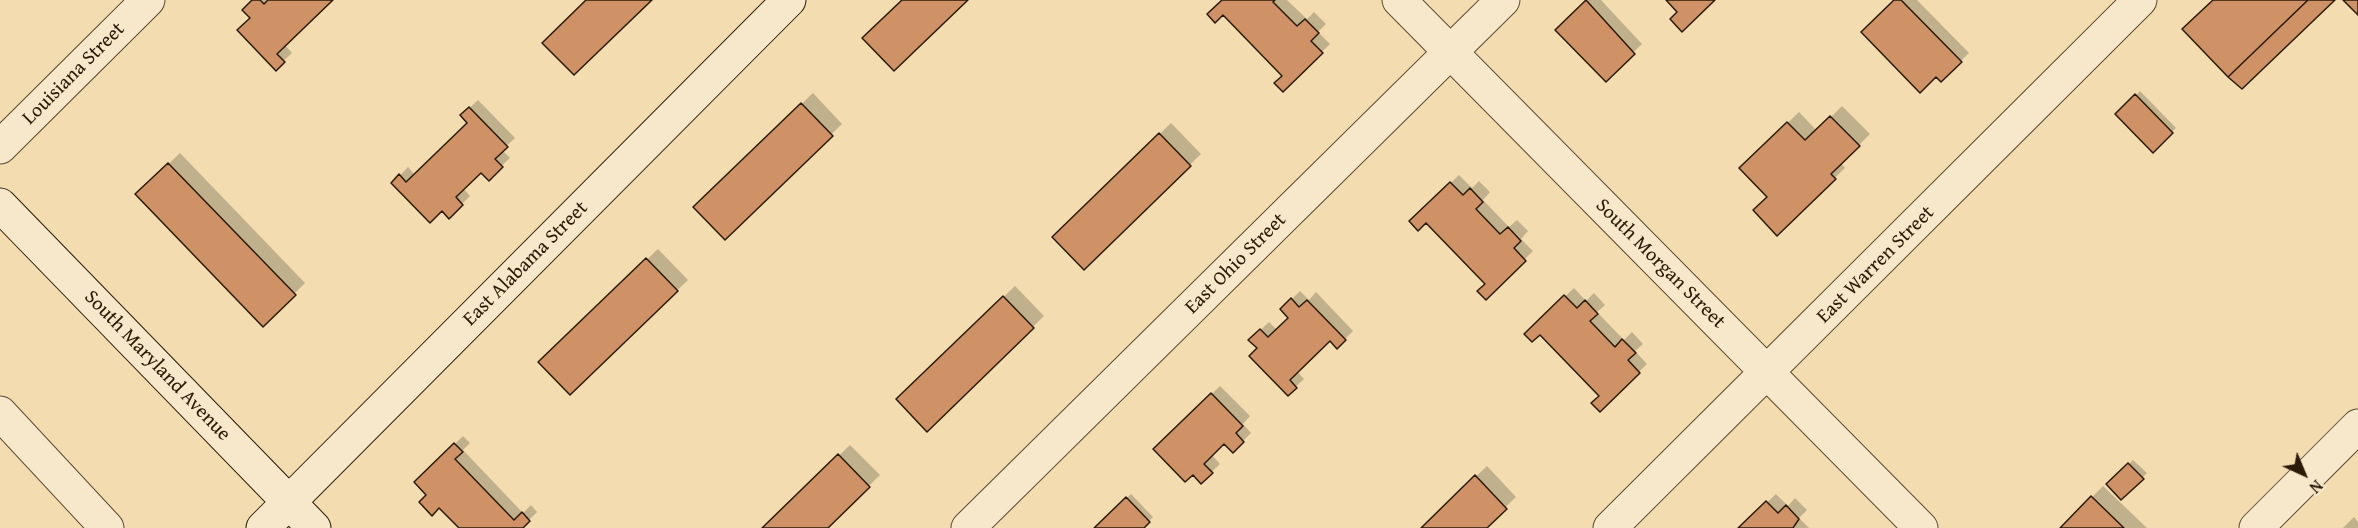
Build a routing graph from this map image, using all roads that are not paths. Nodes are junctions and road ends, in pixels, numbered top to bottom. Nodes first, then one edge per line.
1 (148, 0) edge
2 (789, 0) edge
3 (1399, 0) edge
4 (1503, 0) edge
5 (2140, 0) edge
6 (1451, 52) junction
7 (0, 147) edge
8 (0, 205) edge
9 (1768, 374) junction
10 (0, 413) edge
11 (2358, 426) edge
12 (289, 503) junction
13 (107, 528) edge
14 (263, 528) edge
15 (314, 528) edge
16 (968, 528) edge
17 (1610, 528) edge
18 (1921, 528) edge
19 (2256, 528) edge

1 - 7 street, Louisiana Street
2 - 12 street, East Alabama Street
3 - 6 street, South Morgan Street
4 - 6 street, East Ohio Street
5 - 9 street, East Warren Street
6 - 9 street, South Morgan Street
6 - 16 street, East Ohio Street
8 - 12 street, South Maryland Avenue
9 - 17 street, East Warren Street
9 - 18 street, South Morgan Street
10 - 13 street
11 - 19 street
12 - 14 street, East Alabama Street
12 - 15 street, South Maryland Avenue

